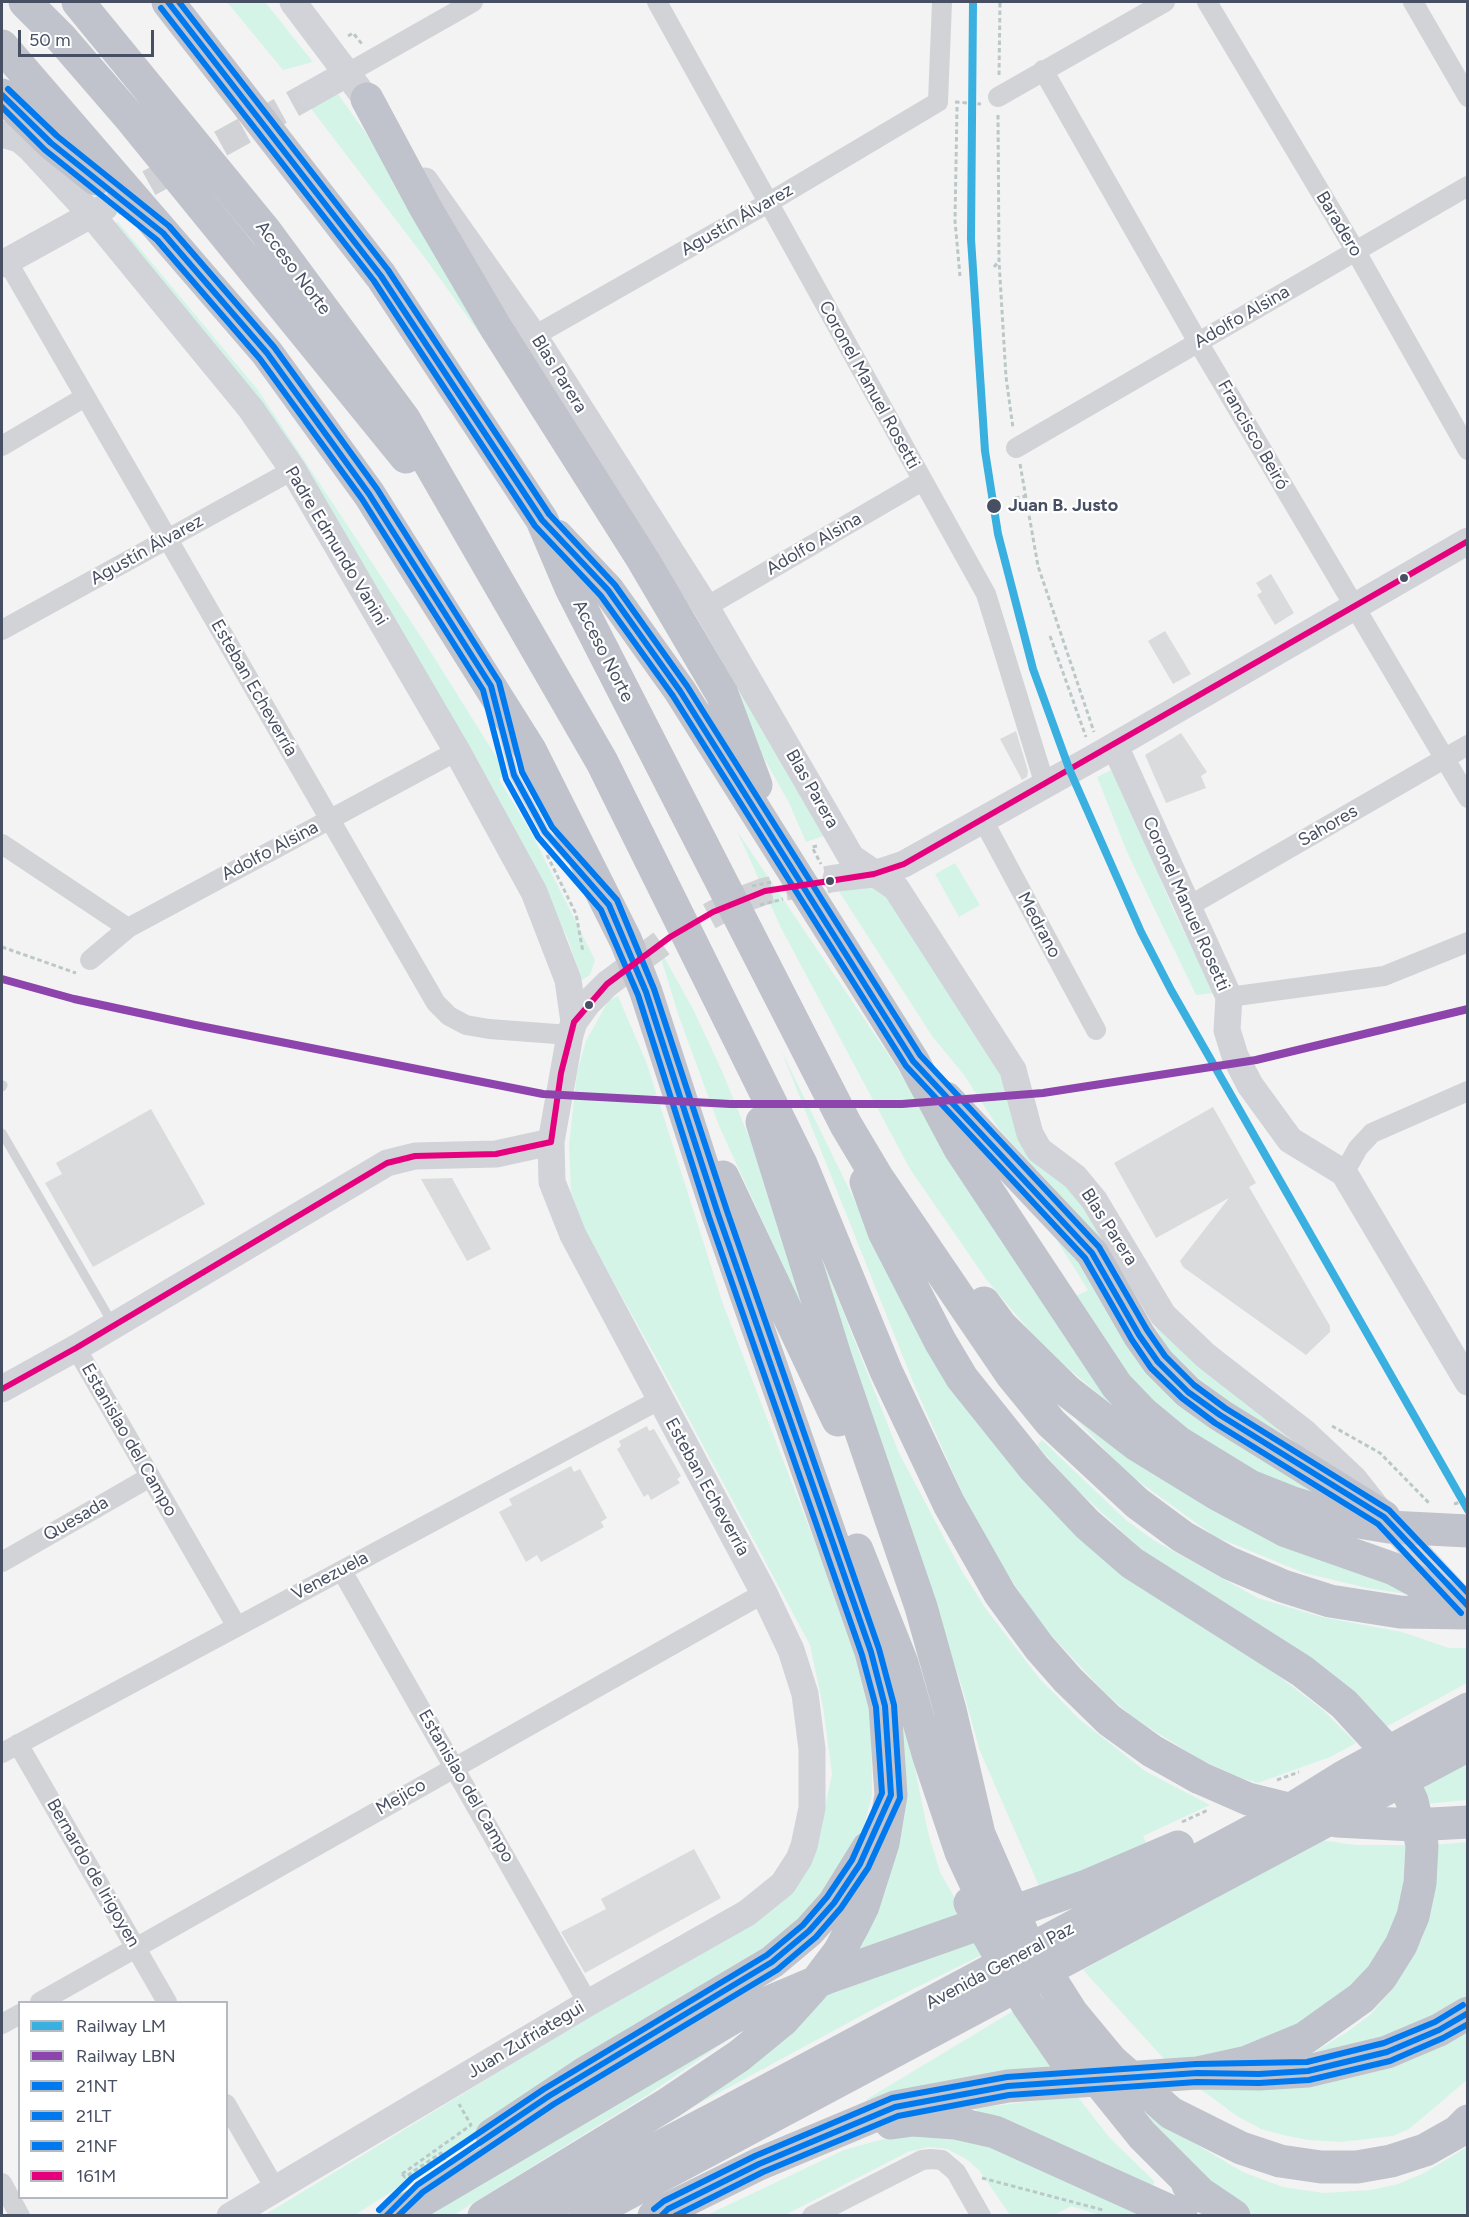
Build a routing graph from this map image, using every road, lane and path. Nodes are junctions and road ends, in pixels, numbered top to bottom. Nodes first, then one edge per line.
1 (25, 2) edge
2 (78, 2) edge
3 (168, 2) edge
4 (293, 2) edge
5 (657, 2) edge
6 (942, 2) edge
7 (1000, 2) edge
8 (1165, 2) edge
9 (1207, 2) edge
10 (1413, 2) edge
11 (461, 4) edge
12 (2, 46) edge
13 (1043, 70) junction
14 (348, 73) junction
15 (2, 95) edge
16 (309, 95) tunnel mouth
17 (1467, 97) edge
18 (367, 99) junction
19 (998, 101) junction
20 (947, 102) junction
21 (2, 134) edge
22 (1467, 186) edge
23 (768, 203) junction
24 (99, 210) junction
25 (162, 233) junction
26 (1355, 250) junction
27 (3, 258) edge
28 (999, 261) junction
29 (994, 267) dead end
30 (960, 276) dead end
31 (534, 336) junction
32 (1198, 342) junction
33 (85, 397) junction
34 (2, 446) edge
35 (1016, 448) junction
36 (1467, 450) edge
37 (292, 470) junction
38 (922, 481) junction
39 (1026, 496) junction
40 (1015, 498) dead end
41 (542, 520) junction
42 (471, 537) junction
43 (167, 538) junction
44 (1467, 541) edge
45 (706, 607) junction
46 (1354, 607) junction
47 (2, 630) edge
48 (1050, 636) dead end
49 (1467, 745) edge
50 (457, 751) junction
51 (1103, 752) junction
52 (1444, 759) junction
53 (1045, 785) junction
54 (1467, 798) edge
55 (330, 819) junction
56 (983, 820) junction
57 (2, 844) edge
58 (821, 852) dead end
59 (806, 864) junction
60 (874, 874) junction
61 (1189, 906) junction
62 (128, 928) junction
63 (1467, 942) edge
64 (2, 947) edge
65 (90, 960) joint
66 (607, 984) tunnel mouth
67 (1229, 997) junction
68 (572, 1028) junction
69 (1096, 1030) dead end
70 (734, 1031) junction
71 (913, 1061) junction
72 (1467, 1091) edge
73 (686, 1111) junction
74 (846, 1125) junction
75 (2, 1133) edge
76 (551, 1142) junction
77 (1344, 1173) junction
78 (877, 1177) junction
79 (114, 1326) junction
80 (76, 1348) junction
81 (1467, 1382) edge
82 (2, 1389) edge
83 (783, 1394) junction
84 (659, 1400) junction
85 (150, 1477) junction
86 (1384, 1517) junction
87 (892, 1526) junction
88 (1467, 1531) edge
89 (2, 1562) edge
90 (342, 1571) junction
91 (764, 1593) junction
92 (1467, 1610) edge
93 (236, 1625) junction
94 (1467, 1710) edge
95 (1453, 1741) edge
96 (10, 1749) edge
97 (455, 1766) junction
98 (1348, 1786) junction
99 (891, 1794) junction
100 (1467, 1822) edge
101 (804, 1846) joint
102 (135, 1948) junction
103 (971, 1997) junction
104 (42, 2001) edge
105 (166, 2001) edge
106 (588, 2003) junction
107 (1467, 2013) edge
108 (18, 2015) edge
109 (2, 2024) edge
110 (1197, 2073) junction
111 (450, 2086) junction
112 (228, 2107) edge
113 (1467, 2121) edge
114 (850, 2128) junction
115 (441, 2153) dead end
116 (949, 2166) junction
117 (2, 2183) edge
118 (276, 2190) junction
119 (1192, 2206) edge
120 (1107, 2212) dead end
121 (661, 2213) edge
122 (20, 2216) edge
123 (230, 2216) edge
124 (386, 2216) edge
125 (396, 2216) edge
126 (484, 2216) edge
127 (528, 2216) edge
128 (585, 2216) edge
129 (812, 2216) edge
130 (981, 2216) edge
131 (1234, 2216) edge

1 - 42 highway
2 - 42 highway, Acceso Norte
3 - 41 highway, Acceso Norte
4 - 14 street, Blas Parera
5 - 23 street, Coronel Manuel Rosetti
6 - 20 street
7 - 19 path
8 - 13 street
9 - 26 street, Baradero
10 - 17 street
11 - 14 street
12 - 25 highway
13 - 19 street
13 - 32 street, Francisco Beiró
14 - 16 street
14 - 18 street, Blas Parera
15 - 25 highway
18 - 31 street, Blas Parera
18 - 59 highway
19 - 20 path
19 - 28 path
20 - 23 street, Agustín Álvarez
20 - 30 path
21 - 24 street, Padre Edmundo Vanini
22 - 26 street, Adolfo Alsina
23 - 31 street, Agustín Álvarez
23 - 38 street, Coronel Manuel Rosetti
24 - 27 street
24 - 37 street, Padre Edmundo Vanini
25 - 73 highway
26 - 32 street, Adolfo Alsina
26 - 36 street, Baradero
27 - 33 street, Esteban Echeverría
28 - 29 path
28 - 35 path
31 - 45 street, Blas Parera
32 - 35 street, Adolfo Alsina
32 - 46 street, Francisco Beiró
33 - 34 street
33 - 43 street, Esteban Echeverría
35 - 39 path
37 - 43 street, Agustín Álvarez
37 - 50 street, Padre Edmundo Vanini
38 - 45 street, Adolfo Alsina
38 - 53 street, Coronel Manuel Rosetti
39 - 40 path
39 - 51 path
41 - 59 highway
41 - 74 highway, Acceso Norte
42 - 70 highway, Acceso Norte
43 - 47 street, Agustín Álvarez
43 - 55 street, Esteban Echeverría
44 - 46 street
45 - 60 street, Blas Parera
46 - 51 street
46 - 52 street, Francisco Beiró
48 - 51 path
49 - 52 street, Sahores
50 - 55 street, Adolfo Alsina
50 - 68 street, Padre Edmundo Vanini
51 - 53 street
51 - 61 street, Coronel Manuel Rosetti
52 - 54 street, Francisco Beiró
52 - 61 street, Sahores
53 - 56 street
55 - 62 street, Adolfo Alsina
55 - 68 street, Esteban Echeverría
56 - 60 street
56 - 69 street, Medrano
57 - 62 street
58 - 59 path
59 - 60 street
59 - 71 highway
60 - 86 street, Blas Parera
61 - 67 street, Coronel Manuel Rosetti
62 - 65 street, Adolfo Alsina
63 - 67 street
64 - 65 path
66 - 68 street
67 - 77 street, Coronel Manuel Rosetti
68 - 76 street, Esteban Echeverría
70 - 87 highway
70 - 100 highway
71 - 86 highway
71 - 88 highway
72 - 77 street
73 - 83 highway
73 - 87 highway
74 - 78 highway
74 - 110 highway
75 - 79 lane
76 - 79 street
76 - 84 street, Esteban Echeverría
77 - 81 street, Coronel Manuel Rosetti
78 - 92 highway
78 - 92 highway
79 - 80 street
80 - 82 street
80 - 85 street, Estanislao del Campo
83 - 99 highway
83 - 119 highway
84 - 90 street, Venezuela
84 - 91 street, Esteban Echeverría
85 - 89 street, Quesada
85 - 93 street, Estanislao del Campo
86 - 92 street, Blas Parera
87 - 113 highway
90 - 93 street, Venezuela
90 - 97 street, Estanislao del Campo
91 - 97 street, Mejico
91 - 101 street, Esteban Echeverría
93 - 96 street, Venezuela
94 - 95 highway, Avenida General Paz
95 - 98 highway, Avenida General Paz
96 - 102 street, Bernardo de Irigoyen
97 - 102 street, Mejico
97 - 106 street, Estanislao del Campo
98 - 103 highway, Avenida General Paz
98 - 125 highway
99 - 124 highway
99 - 126 highway
101 - 106 street, Juan Zufriategui
102 - 104 street, Mejico
102 - 105 street, Bernardo de Irigoyen
103 - 127 highway, Avenida General Paz
103 - 128 highway, Avenida General Paz
106 - 111 street, Juan Zufriategui
107 - 110 highway
108 - 109 street
110 - 114 highway
111 - 115 path
111 - 118 street, Juan Zufriategui
112 - 118 street
114 - 119 highway
114 - 121 highway
116 - 120 path
116 - 129 street
116 - 130 street
117 - 122 street
118 - 123 street, Juan Zufriategui
119 - 131 highway

